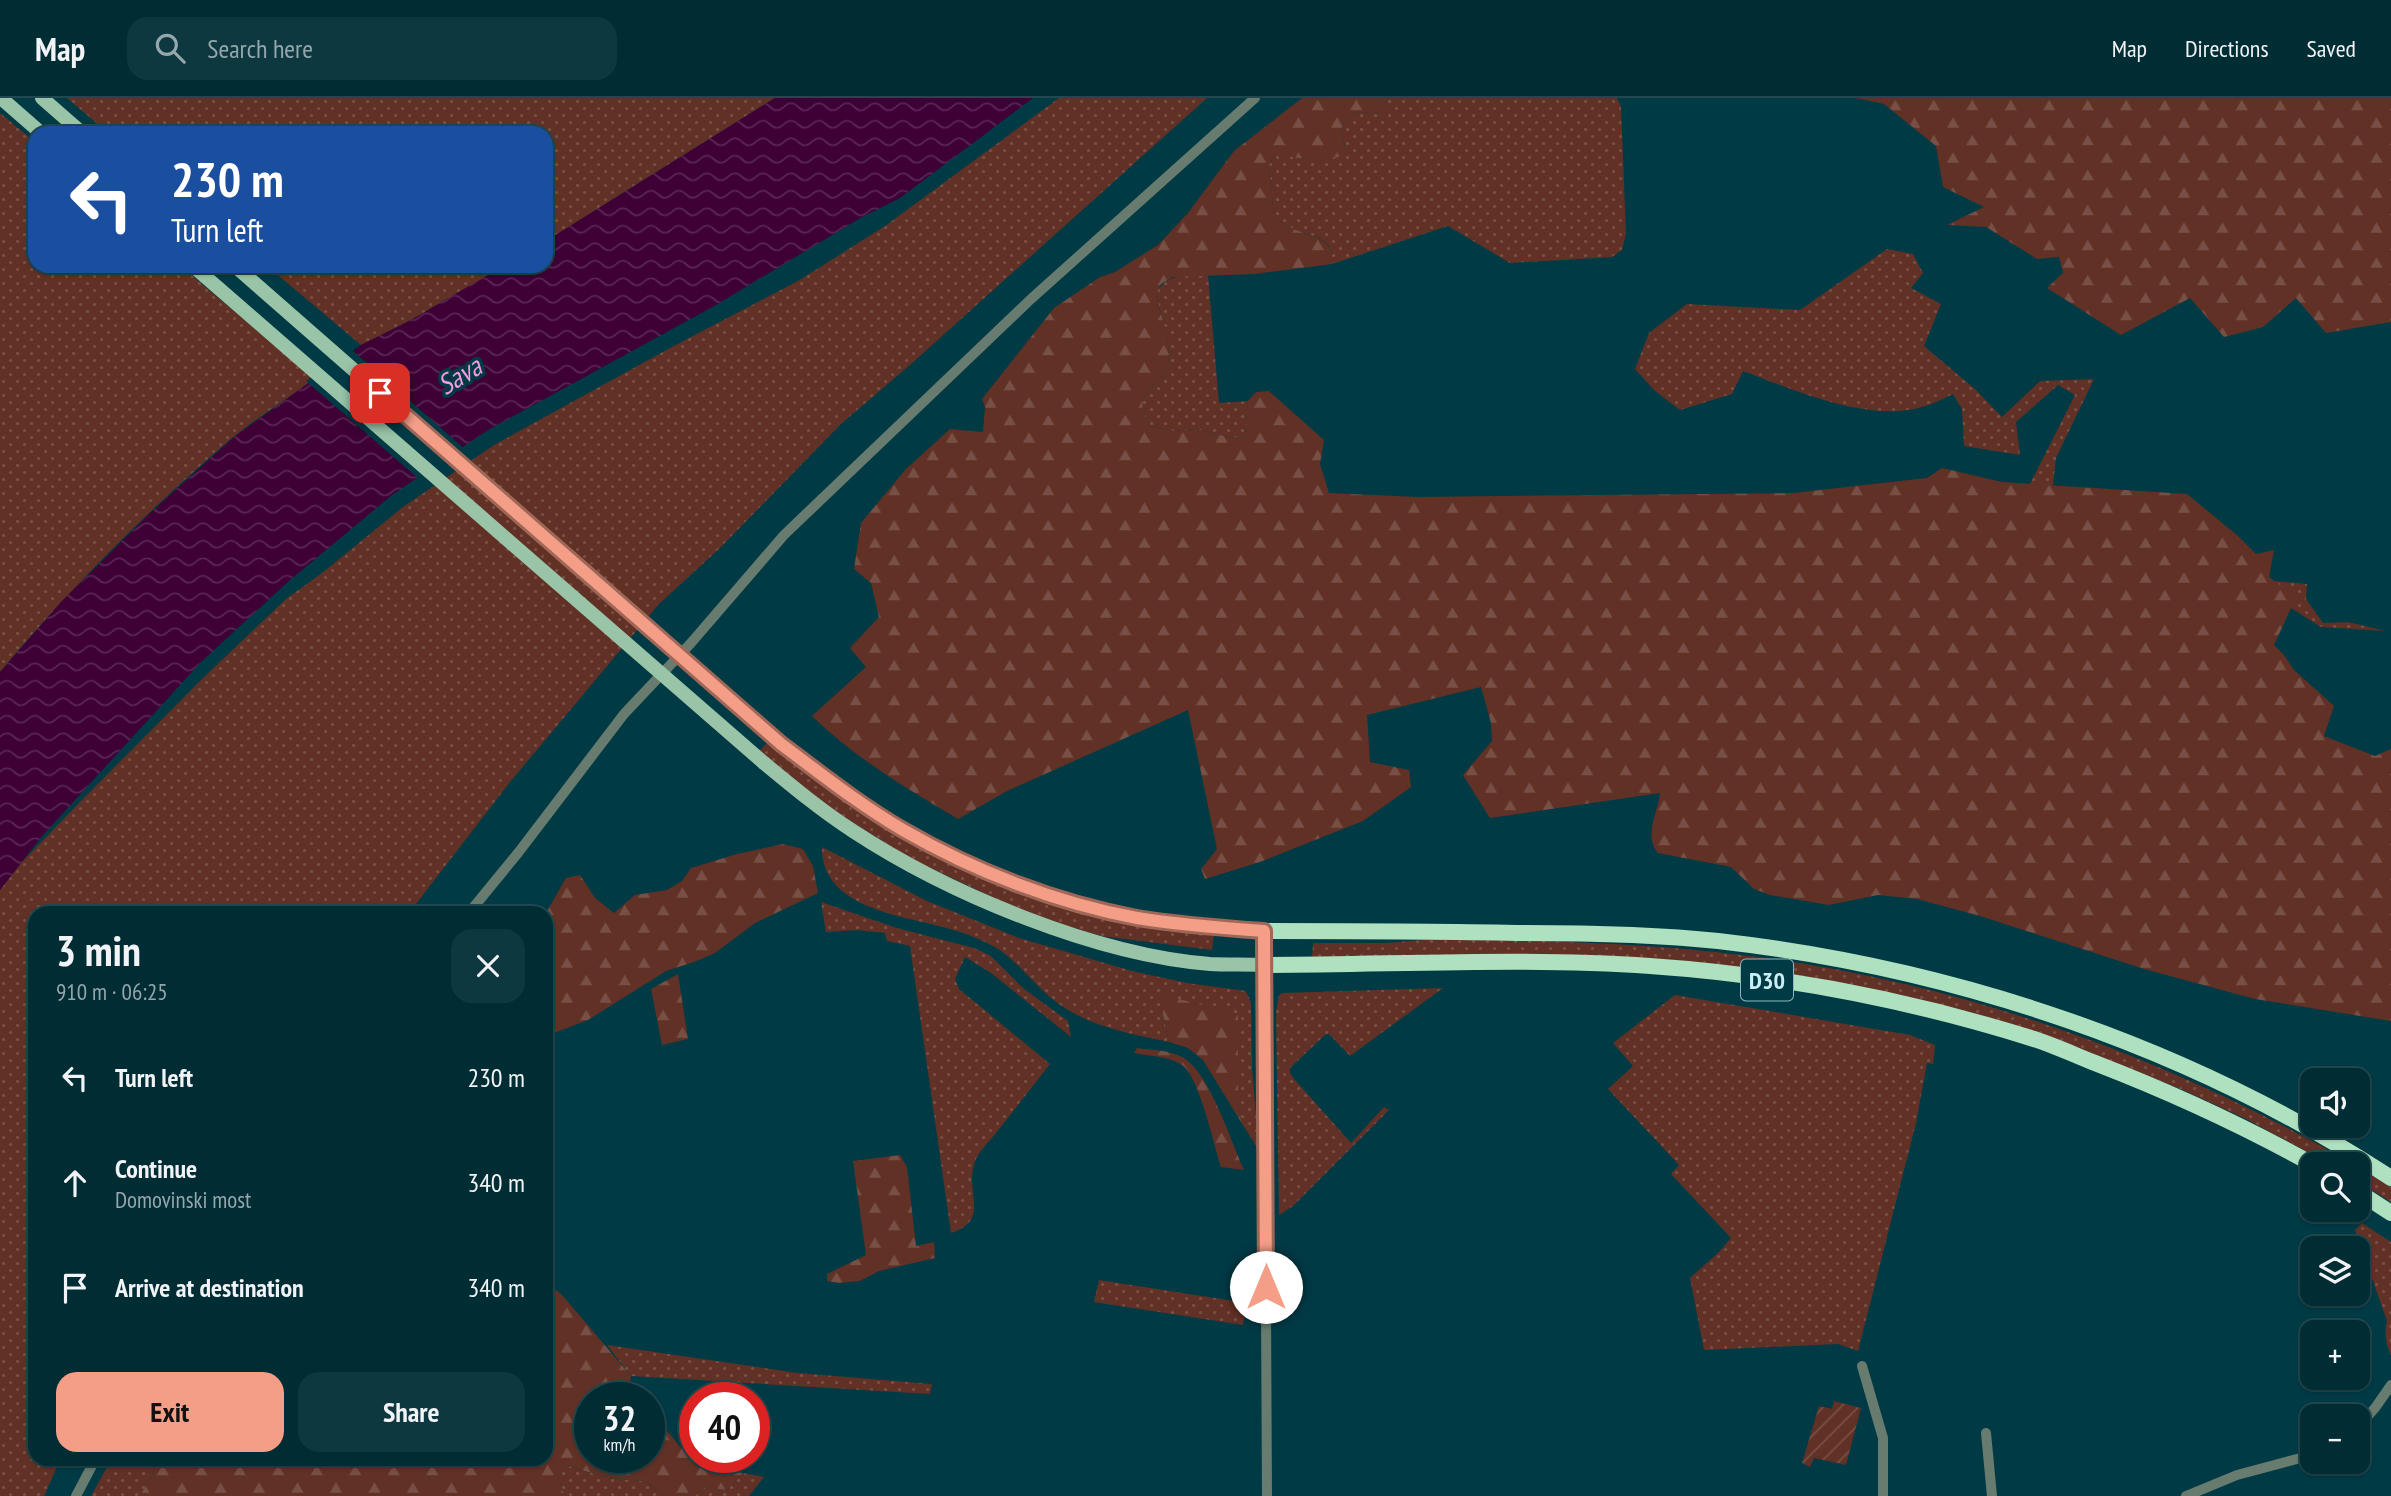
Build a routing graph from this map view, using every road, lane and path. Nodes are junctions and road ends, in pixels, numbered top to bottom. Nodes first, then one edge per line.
1 (1, 98) edge
2 (42, 98) edge
3 (1255, 98) edge
4 (33, 126) edge
5 (74, 126) edge
6 (201, 273) edge
7 (243, 273) edge
8 (475, 906) edge
9 (1264, 931) junction
10 (1264, 965) junction
11 (2300, 1157) edge
12 (2391, 1178) edge
13 (2370, 1199) edge
14 (2391, 1213) edge
15 (1862, 1366) dead end
16 (2391, 1385) edge
17 (2370, 1414) edge
18 (1986, 1433) dead end
19 (2300, 1458) edge
20 (91, 1466) edge
21 (76, 1496) edge
22 (1267, 1496) edge
23 (1883, 1496) edge
24 (1992, 1496) edge
25 (2186, 1496) edge

1 - 4 main road
2 - 5 main road
3 - 8 street
6 - 10 main road, bridge
7 - 9 main road, bridge
9 - 10 street
9 - 12 highway, D30
10 - 11 highway, D30
10 - 22 street
13 - 14 highway
15 - 23 street
16 - 17 street
18 - 24 street
19 - 25 street
20 - 21 street

